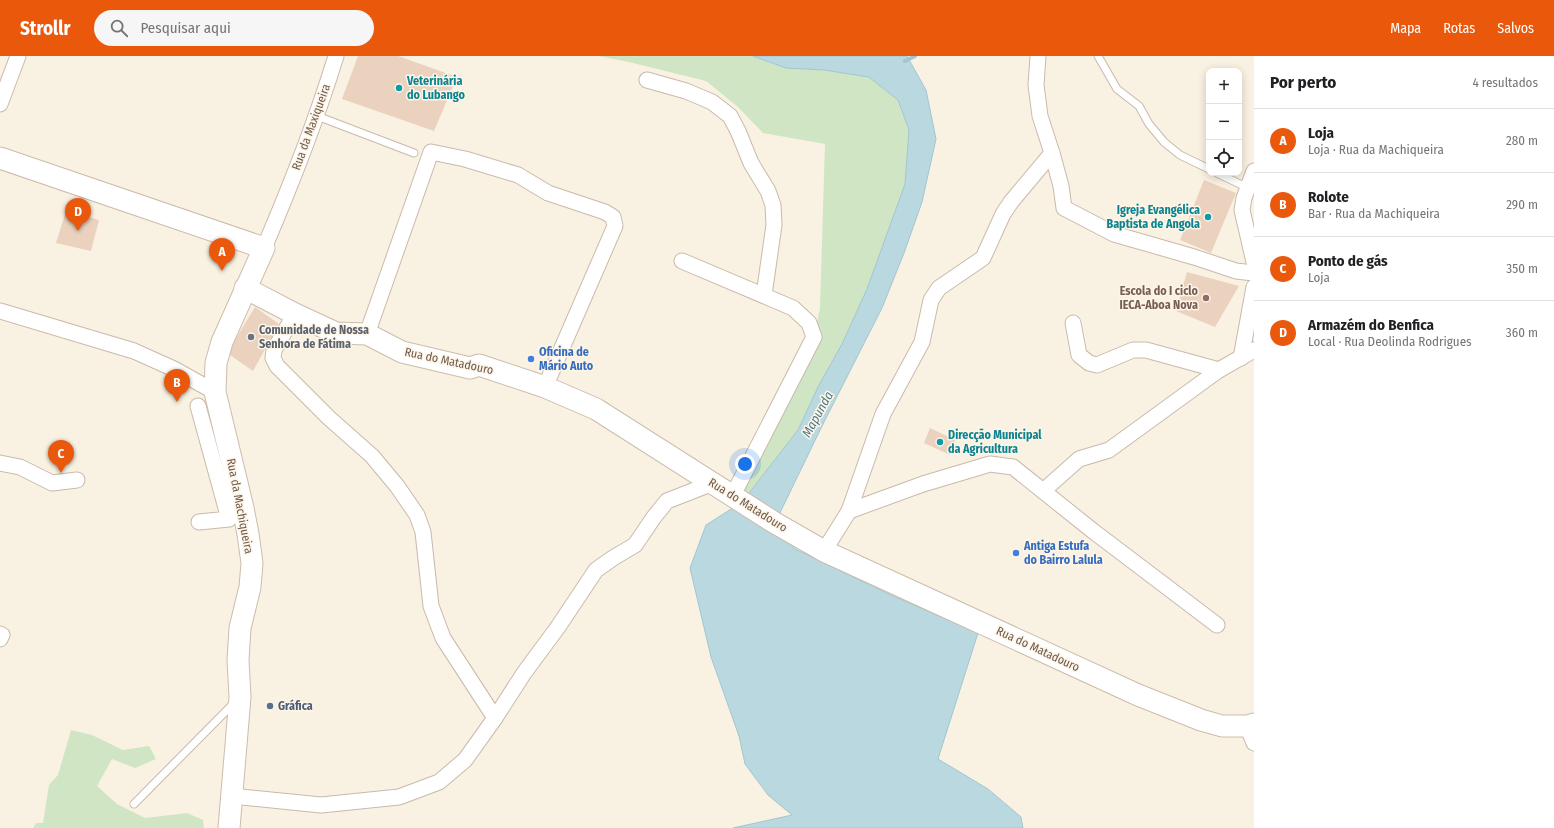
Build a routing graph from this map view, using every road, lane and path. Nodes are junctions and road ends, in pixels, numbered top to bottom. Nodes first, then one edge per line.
1 (18, 56) edge
2 (336, 56) edge
3 (1038, 56) edge
4 (1098, 56) edge
5 (647, 80) dead end
6 (0, 104) edge
7 (317, 116) junction
8 (414, 153) dead end
9 (1052, 153) junction
10 (0, 158) edge
11 (1206, 168) edge
12 (1254, 171) edge
13 (1223, 176) edge
14 (1248, 188) junction
15 (285, 198) joint
16 (264, 248) junction
17 (682, 262) dead end
18 (1254, 262) edge
19 (1254, 273) edge
20 (1254, 287) edge
21 (246, 288) junction
22 (764, 295) junction
23 (0, 311) edge
24 (295, 314) junction
25 (1073, 323) dead end
26 (367, 334) junction
27 (1254, 350) edge
28 (1241, 358) junction
29 (1219, 370) junction
30 (545, 387) junction
31 (215, 392) junction
32 (198, 406) dead end
33 (0, 463) edge
34 (77, 480) dead end
35 (713, 483) junction
36 (1043, 491) junction
37 (737, 498) junction
38 (849, 511) junction
39 (199, 522) dead end
40 (824, 551) junction
41 (1217, 625) dead end
42 (0, 634) edge
43 (0, 639) edge
44 (240, 697) junction
45 (495, 718) junction
46 (1252, 731) edge
47 (232, 796) junction
48 (134, 804) dead end
49 (229, 828) edge

1 - 6 street
2 - 7 street, Rua da Maxiqueira
3 - 9 street
4 - 11 lane
5 - 22 street
7 - 8 lane
7 - 15 street, Rua da Maxiqueira
9 - 19 street
9 - 38 street
10 - 16 street
12 - 14 street
13 - 14 lane
14 - 18 street
15 - 16 street, Rua da Machiqueira
16 - 21 street, Rua da Machiqueira
17 - 22 street
20 - 28 street
21 - 24 street, Rua do Matadouro
21 - 31 street, Rua da Machiqueira
22 - 37 street
23 - 31 street
24 - 26 street, Rua do Matadouro
24 - 45 street
25 - 29 street
26 - 30 street, Rua do Matadouro
26 - 30 street
27 - 28 street
28 - 29 street
29 - 36 street
30 - 35 street, Rua do Matadouro
31 - 44 street, Rua da Machiqueira
32 - 39 street
33 - 34 street
35 - 37 street, Rua do Matadouro
35 - 45 street
36 - 38 street
36 - 41 street
37 - 40 street, Rua do Matadouro
38 - 40 street
40 - 46 street, Rua do Matadouro
42 - 43 street
44 - 47 street, Rua da Machiqueira
44 - 48 lane
45 - 47 street
47 - 49 street, Rua da Machiqueira

